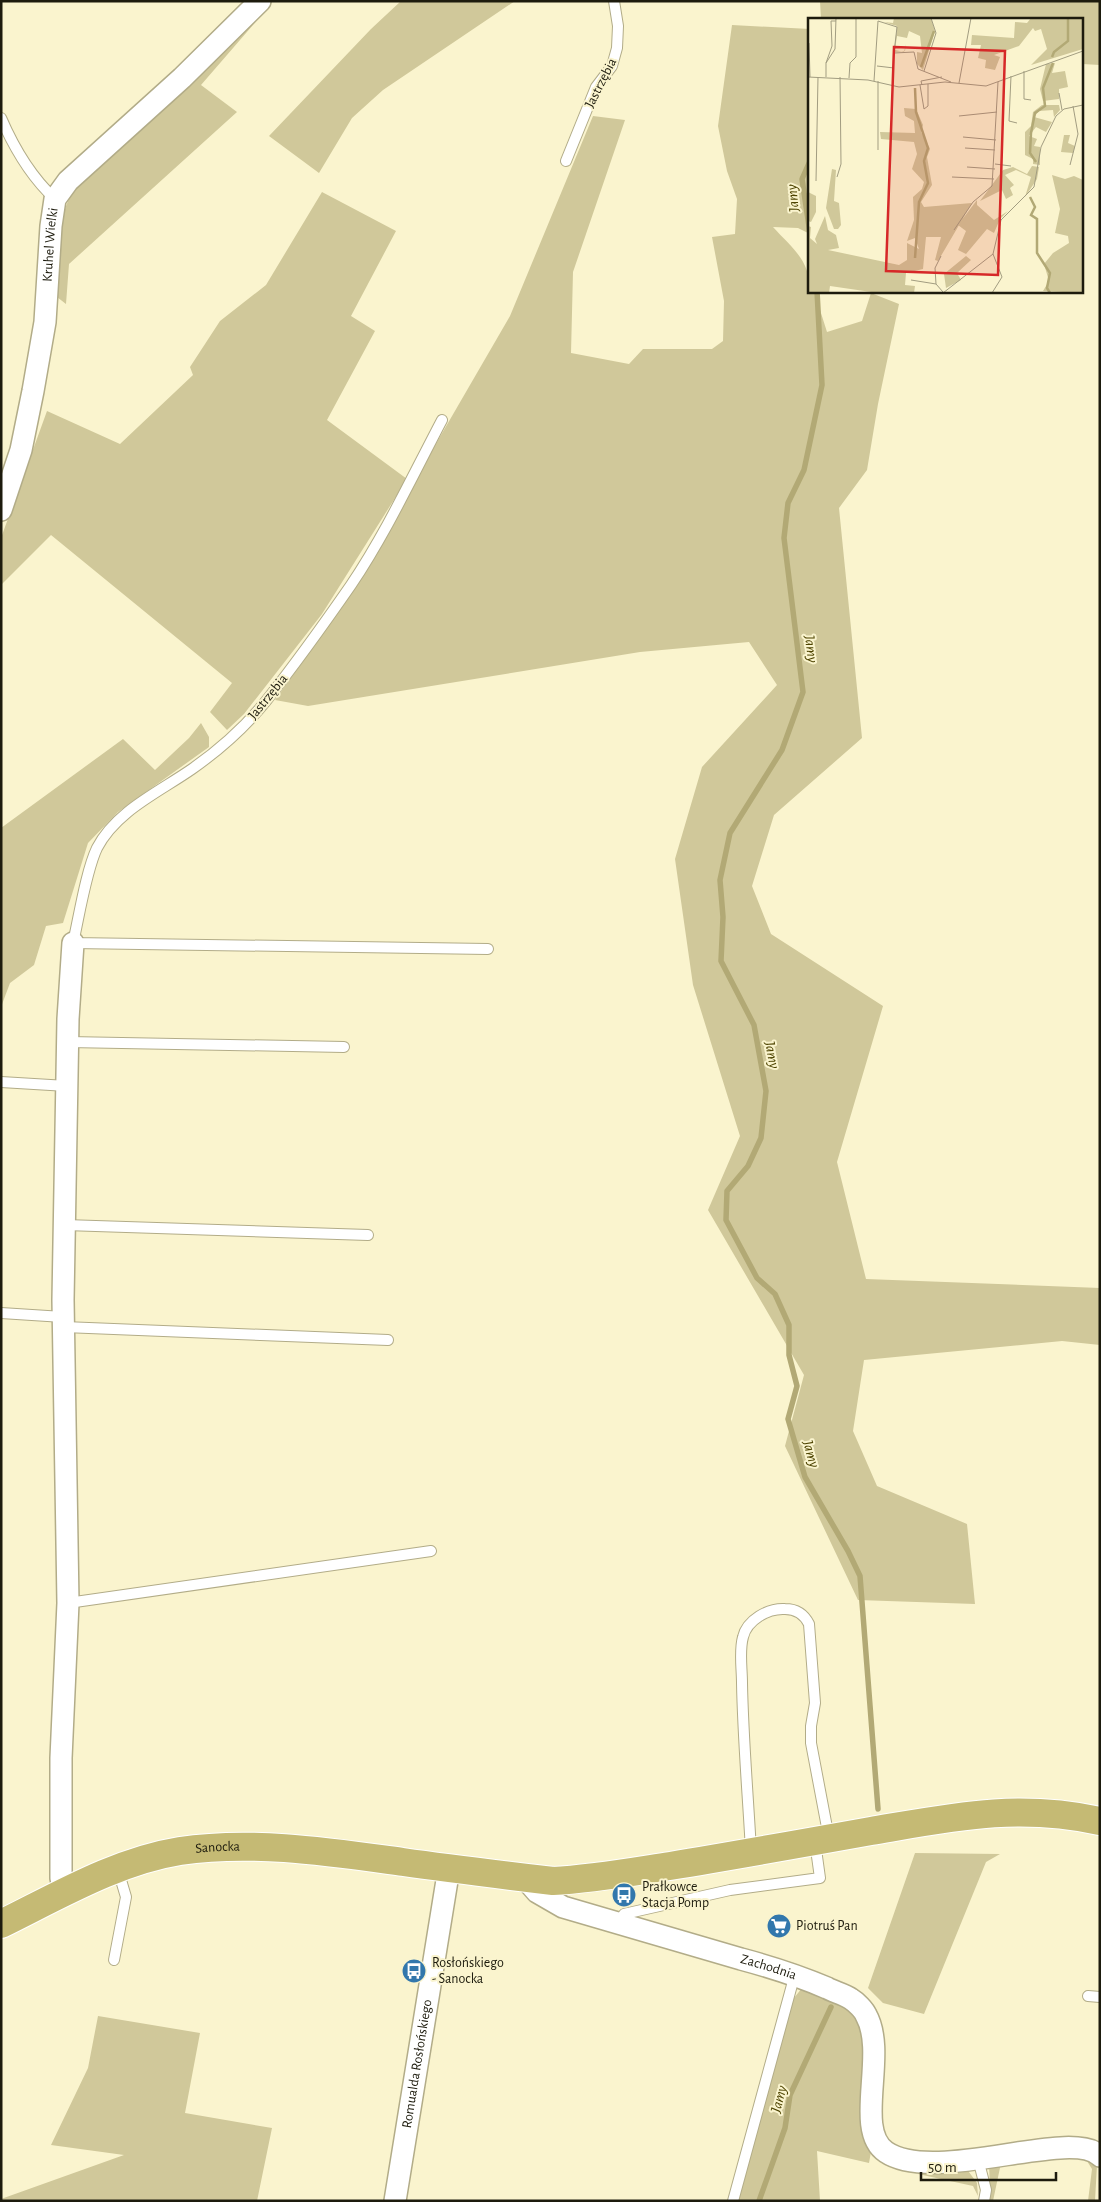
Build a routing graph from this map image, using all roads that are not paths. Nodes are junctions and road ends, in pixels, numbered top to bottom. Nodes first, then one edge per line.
1 (260, 1) edge
2 (614, 1) edge
3 (1, 118) edge
4 (566, 161) dead end
5 (55, 200) junction
6 (442, 420) dead end
7 (1, 510) edge
8 (73, 944) junction
9 (488, 948) dead end
10 (68, 1042) junction
11 (344, 1047) dead end
12 (1, 1082) edge
13 (67, 1086) junction
14 (65, 1226) junction
15 (368, 1235) dead end
16 (1, 1313) edge
17 (63, 1322) junction
18 (388, 1340) dead end
19 (431, 1551) dead end
20 (68, 1603) junction
21 (1100, 1821) edge
22 (822, 1840) junction
23 (751, 1852) junction
24 (449, 1868) junction
25 (118, 1869) junction
26 (524, 1878) junction
27 (64, 1893) junction
28 (618, 1923) junction
29 (1, 1924) edge
30 (114, 1960) dead end
31 (795, 1974) junction
32 (1088, 1996) dead end
33 (1100, 1997) edge
34 (1100, 2156) edge
35 (978, 2159) junction
36 (395, 2201) edge
37 (733, 2201) edge
38 (984, 2201) edge

1 - 5 street, Kruhel Wielki
2 - 4 lane, Jastrzębia
3 - 5 lane
5 - 7 street, Kruhel Wielki
6 - 8 lane, Jastrzębia
8 - 9 lane
8 - 10 street
10 - 11 lane
10 - 13 street
12 - 13 lane
13 - 14 street
14 - 15 lane
14 - 17 street
16 - 17 lane
17 - 18 lane
17 - 20 street
19 - 20 lane
20 - 27 street
21 - 22 main road, Sanocka
22 - 23 main road, Sanocka
22 - 23 lane
22 - 28 lane
23 - 26 main road, Sanocka
24 - 25 main road, Sanocka
24 - 26 main road, Sanocka
24 - 36 street, Romualda Rosłońskiego
25 - 27 main road, Sanocka
25 - 30 lane
26 - 28 street, Zachodnia
27 - 29 main road, Sanocka
28 - 31 street, Zachodnia
31 - 35 street
31 - 37 lane, Zachodnia
32 - 33 lane
34 - 35 street
35 - 38 lane

